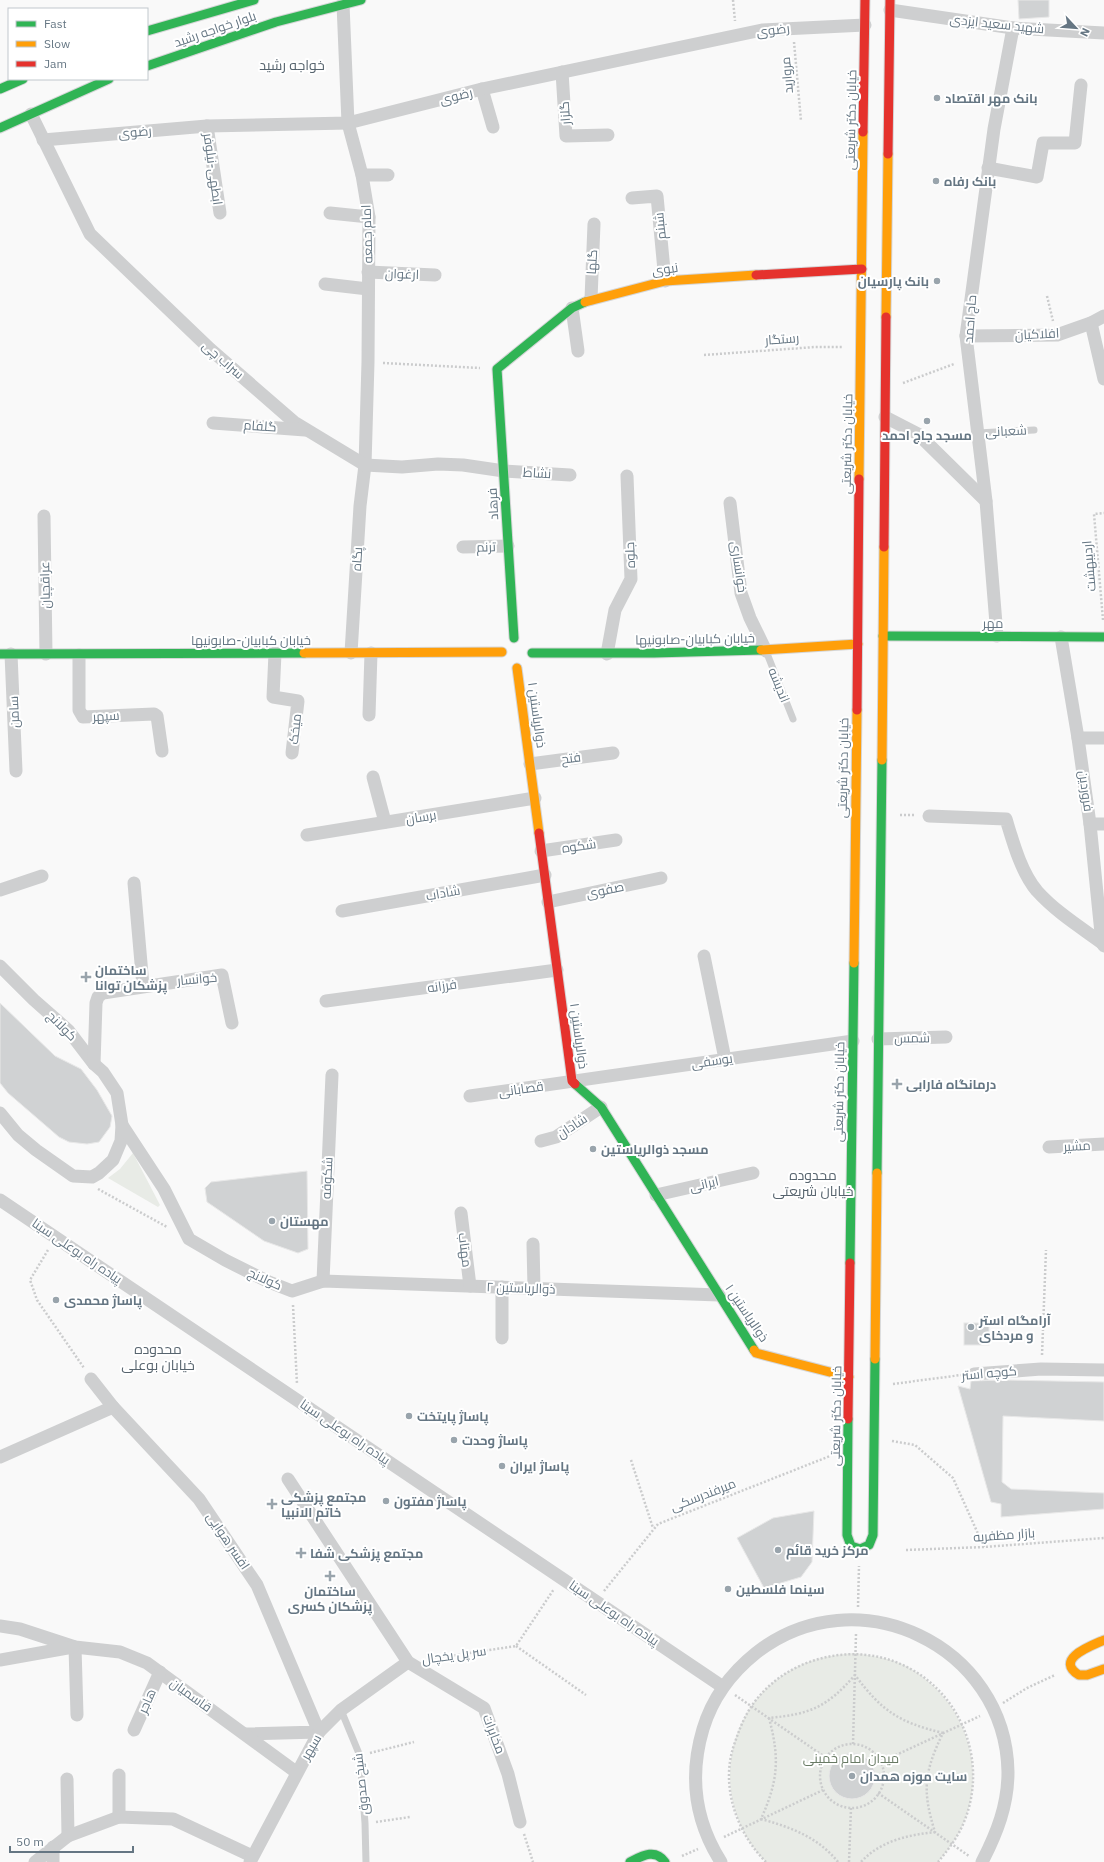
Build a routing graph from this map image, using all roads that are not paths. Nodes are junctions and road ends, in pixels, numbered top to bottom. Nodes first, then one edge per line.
1 (254, 0) edge
2 (361, 0) edge
3 (865, 0) edge
4 (343, 4) junction
5 (890, 5) edge
6 (865, 25) junction
7 (1014, 28) junction
8 (148, 31) edge
9 (1104, 33) edge
10 (148, 66) edge
11 (562, 72) junction
12 (21, 80) edge
13 (107, 80) edge
14 (1081, 85) dead end
15 (482, 89) junction
16 (0, 90) edge
17 (31, 114) junction
18 (348, 123) junction
19 (207, 126) junction
20 (493, 127) dead end
21 (0, 128) edge
22 (608, 135) dead end
23 (43, 140) junction
24 (988, 168) junction
25 (362, 175) junction
26 (388, 175) dead end
27 (632, 198) dead end
28 (220, 213) dead end
29 (330, 213) dead end
30 (369, 217) junction
31 (594, 224) dead end
32 (862, 269) junction
33 (368, 272) junction
34 (436, 275) dead end
35 (665, 281) junction
36 (326, 284) dead end
37 (368, 289) junction
38 (591, 299) junction
39 (572, 308) junction
40 (1104, 316) edge
41 (1091, 323) junction
42 (966, 336) junction
43 (578, 351) dead end
44 (497, 369) joint
45 (1104, 379) edge
46 (885, 417) junction
47 (213, 423) dead end
48 (307, 430) junction
49 (1034, 430) dead end
50 (978, 433) junction
51 (365, 465) junction
52 (504, 471) junction
53 (570, 475) dead end
54 (628, 476) dead end
55 (986, 501) junction
56 (730, 503) dead end
57 (44, 516) dead end
58 (508, 546) junction
59 (463, 547) dead end
60 (883, 636) junction
61 (998, 636) junction
62 (1061, 637) junction
63 (1104, 637) edge
64 (514, 638) junction
65 (858, 644) junction
66 (766, 651) junction
67 (275, 653) junction
68 (351, 653) junction
69 (371, 653) junction
70 (6, 654) edge
71 (46, 654) junction
72 (607, 654) junction
73 (79, 655) junction
74 (504, 659) junction
75 (526, 662) junction
76 (369, 715) dead end
77 (793, 719) dead end
78 (1078, 738) junction
79 (1104, 738) edge
80 (162, 751) dead end
81 (292, 753) dead end
82 (613, 753) dead end
83 (530, 764) junction
84 (16, 771) dead end
85 (373, 777) dead end
86 (535, 798) junction
87 (929, 816) road end
88 (385, 822) junction
89 (1090, 824) junction
90 (1104, 824) edge
91 (308, 835) dead end
92 (616, 840) dead end
93 (541, 851) junction
94 (545, 875) junction
95 (42, 876) dead end
96 (661, 878) dead end
97 (134, 883) dead end
98 (0, 890) edge
99 (548, 902) junction
100 (342, 912) dead end
101 (1103, 944) edge
102 (704, 956) dead end
103 (0, 966) edge
104 (557, 970) junction
105 (143, 986) junction
106 (326, 1001) dead end
107 (232, 1023) dead end
108 (946, 1037) dead end
109 (878, 1039) junction
110 (853, 1040) junction
111 (725, 1059) junction
112 (94, 1064) junction
113 (332, 1075) dead end
114 (572, 1081) junction
115 (470, 1096) dead end
116 (601, 1107) junction
117 (0, 1113) edge
118 (122, 1125) junction
119 (541, 1141) dead end
120 (1104, 1144) edge
121 (1049, 1147) dead end
122 (752, 1173) dead end
123 (656, 1195) junction
124 (0, 1200) edge
125 (461, 1213) dead end
126 (533, 1244) dead end
127 (323, 1281) junction
128 (470, 1286) junction
129 (502, 1287) junction
130 (534, 1288) junction
131 (718, 1295) junction
132 (502, 1338) dead end
133 (1104, 1370) edge
134 (974, 1374) road end
135 (849, 1377) junction
136 (91, 1379) road end
137 (113, 1406) junction
138 (0, 1457) edge
139 (288, 1479) dead end
140 (0, 1626) edge
141 (1104, 1640) edge
142 (75, 1647) junction
143 (0, 1660) edge
144 (408, 1662) junction
145 (1102, 1670) edge
146 (160, 1672) junction
147 (723, 1687) junction
148 (342, 1710) junction
149 (77, 1716) dead end
150 (134, 1730) dead end
151 (319, 1732) junction
152 (245, 1734) junction
153 (296, 1772) junction
154 (119, 1775) dead end
155 (67, 1779) dead end
156 (119, 1817) junction
157 (520, 1822) road end
158 (68, 1836) junction
159 (53, 1847) junction
160 (251, 1859) edge
161 (635, 1860) edge
162 (977, 1860) edge
163 (35, 1862) edge
164 (53, 1862) edge
165 (366, 1862) edge
166 (665, 1862) edge
167 (721, 1862) edge

1 - 8 main road, بلوار خواجه رشید
2 - 4 main road, بلوار خواجه رشید
3 - 6 main road, خیابان دکتر شریعتی
4 - 10 main road, بلوار خواجه رشید
4 - 18 street, امام جمعه
5 - 7 street, شهید سعید ایزدی
5 - 46 main road
6 - 11 street, رضوی
6 - 32 main road, خیابان دکتر شریعتی
7 - 9 street, شهید سعید ایزدی
7 - 24 street, حاج احمد
11 - 15 street, رضوی
11 - 22 street, گلزار
12 - 16 main road
13 - 17 main road
14 - 24 street
15 - 18 street, رضوی
15 - 20 street
17 - 21 main road
17 - 23 street, سراب چی
18 - 19 street, رضوی
18 - 25 street, امام جمعه
19 - 23 street, رضوی
19 - 28 street, ابطهی-نیلوفر
23 - 48 street, سراب چی
24 - 42 street, حاج احمد
25 - 26 street
25 - 30 street, امام جمعه
27 - 35 street, شبنم
29 - 30 street
30 - 33 street, امام جمعه
31 - 38 street, گلها
32 - 35 main road, نبوی
32 - 65 main road, خیابان دکتر شریعتی
33 - 34 street, ارغوان
33 - 37 street, امام جمعه
35 - 38 main road, نبوی
36 - 37 street
37 - 51 street, امام جمعه
38 - 39 main road, نبوی
39 - 43 street
39 - 44 main road, نبوی
40 - 41 street, افلاکیان
41 - 42 street, افلاکیان
41 - 45 street
42 - 50 street, حاج احمد
44 - 52 main road, فرهاد
46 - 55 street
46 - 60 main road
47 - 48 street, گلفام
48 - 51 street, سراب چی
49 - 50 lane, شعبانی
50 - 55 street, حاج احمد
51 - 52 street, سراب چی
51 - 68 street, پگاه
52 - 53 street, نشاط
52 - 58 main road, فرهاد
54 - 72 street, جلوه
55 - 61 street, حاج احمد
56 - 66 street, خوانساری
57 - 71 street, عراقچیان
58 - 59 street, ترنم
58 - 64 main road, فرهاد
60 - 61 main road, مهر
60 - 109 main road
61 - 62 main road, مهر
62 - 63 main road, مهر
62 - 78 street, فروردین
64 - 74 main road
64 - 75 main road, ذوالریاستین ۱
65 - 66 main road, خیابان کبابیان-صابونیها
65 - 110 main road, خیابان دکتر شریعتی
66 - 72 main road, خیابان کبابیان-صابونیها
66 - 77 lane, اندیشه
67 - 68 main road, خیابان کبابیان-صابونیها
67 - 73 main road, خیابان کبابیان-صابونیها
67 - 81 street, میخک
68 - 69 main road, خیابان کبابیان-صابونیها
69 - 74 main road, خیابان کبابیان-صابونیها
69 - 76 street
70 - 71 main road, خیابان کبابیان-صابونیها
70 - 84 street, سامن
71 - 73 main road, خیابان کبابیان-صابونیها
72 - 75 main road, خیابان کبابیان-صابونیها
73 - 80 street, سپهر
74 - 75 main road, خیابان کبابیان-صابونیها
75 - 83 main road, ذوالریاستین ۱
78 - 79 street
78 - 89 street, فروردین
82 - 83 street, فتح
83 - 86 main road, ذوالریاستین ۱
85 - 88 street
86 - 88 street, برسان
86 - 93 main road, ذوالریاستین ۱
87 - 101 street
88 - 91 street, برسان
89 - 90 street
89 - 101 street, فروردین
92 - 93 street, شکوه
93 - 94 main road, ذوالریاستین ۱
94 - 99 main road, ذوالریاستین ۱
94 - 100 street, شاداب
95 - 98 street
96 - 99 street, صفوی
97 - 105 street
99 - 104 main road, ذوالریاستین ۱
102 - 111 street
103 - 112 street, کولانج
104 - 106 street, فرزانه
104 - 114 main road, ذوالریاستین ۱
105 - 107 street, خوانسار
105 - 112 street, خوانسار
108 - 109 street, شمس
109 - 135 main road, خیابان دکتر شریعتی
110 - 111 street, یوسفی
110 - 135 main road, خیابان دکتر شریعتی
111 - 114 street, یوسفی
112 - 118 street, کولانج
113 - 127 street, شکوفه
114 - 115 street, قصابانی
114 - 116 main road, ذوالریاستین ۱
116 - 119 street, شادان
116 - 123 main road, ذوالریاستین ۱
117 - 118 street
118 - 127 street, کولانج
120 - 121 street, مشیر
122 - 123 street, ایرانی
123 - 131 main road, ذوالریاستین ۱
124 - 147 street, پیاده راه بوعلی سینا
125 - 128 street, مهتاب
126 - 130 street
127 - 128 street, ذوالریاستین ۲
128 - 129 street, ذوالریاستین ۲
129 - 130 street, ذوالریاستین ۲
129 - 132 street
130 - 131 street, ذوالریاستین ۲
131 - 135 main road, ذوالریاستین ۱
133 - 134 street, کوچه استر
136 - 137 street, افسر هوایی
137 - 138 street
137 - 151 street, افسر هوایی
139 - 144 street, سر پل یخچال
140 - 142 street
141 - 145 main road
142 - 143 street
142 - 146 street, قاسمیان
142 - 149 street
144 - 148 street, سپهر
144 - 157 street, مخابرات
146 - 150 street, هاجر
146 - 152 street, قاسمیان
147 - 162 street
147 - 167 street
148 - 151 street, سپهر
148 - 165 lane, شیخ صدوق
151 - 152 street
151 - 153 street, سپهر
152 - 153 street, قاسمیان
153 - 160 street, سپهر
154 - 156 street
155 - 158 street
156 - 158 street
156 - 160 street
158 - 159 street
159 - 163 street
159 - 164 street
161 - 166 main road

